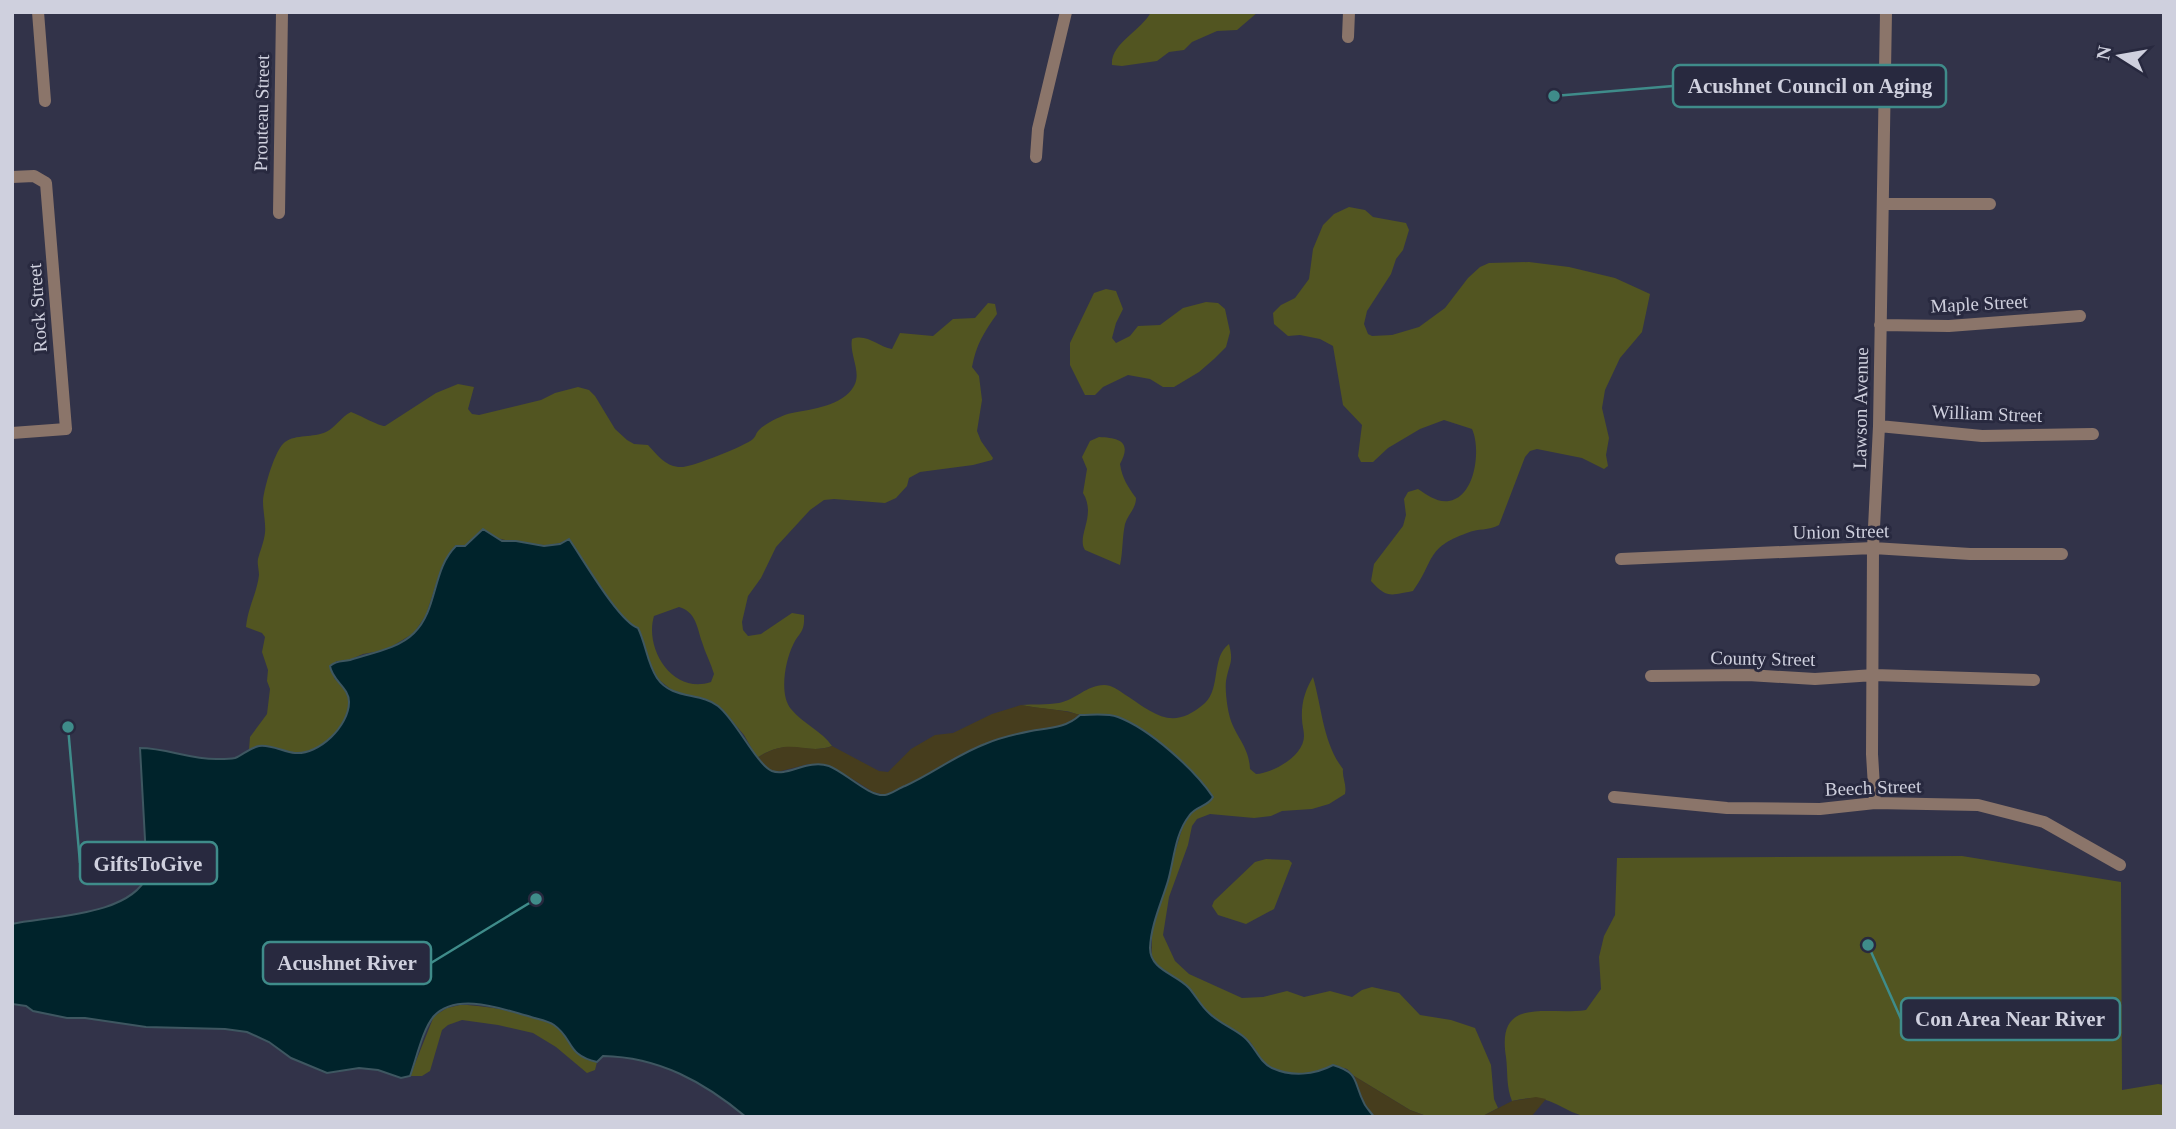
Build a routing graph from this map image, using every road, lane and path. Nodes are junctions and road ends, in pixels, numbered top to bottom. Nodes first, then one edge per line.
1 (38, 12) edge
2 (282, 12) edge
3 (1066, 12) edge
4 (1349, 12) edge
5 (1886, 12) edge
6 (1348, 37) dead end
7 (45, 101) dead end
8 (1036, 158) dead end
9 (12, 177) edge
10 (1884, 204) junction
11 (1990, 204) dead end
12 (278, 214) dead end
13 (2080, 316) dead end
14 (1880, 325) junction
15 (1879, 426) junction
16 (12, 433) edge
17 (2093, 434) dead end
18 (1873, 548) junction
19 (2062, 554) dead end
20 (1621, 559) dead end
21 (1874, 675) junction
22 (1651, 676) dead end
23 (2034, 680) dead end
24 (1614, 797) dead end
25 (1875, 803) junction
26 (2120, 865) dead end

1 - 7 street
2 - 12 street, Prouteau Street
3 - 8 street
4 - 6 street
5 - 10 street, Lawson Avenue
9 - 16 street, Rock Street
10 - 11 street
10 - 14 street, Lawson Avenue
13 - 14 street, Maple Street
14 - 15 street, Lawson Avenue
15 - 17 street, William Street
15 - 18 street, Lawson Avenue
18 - 19 street, Union Street
18 - 20 street, Union Street
18 - 21 street, Lawson Avenue
21 - 22 street, County Street
21 - 23 street, County Street
21 - 25 street, Lawson Avenue
24 - 25 street, Beech Street
25 - 26 street, Beech Street

